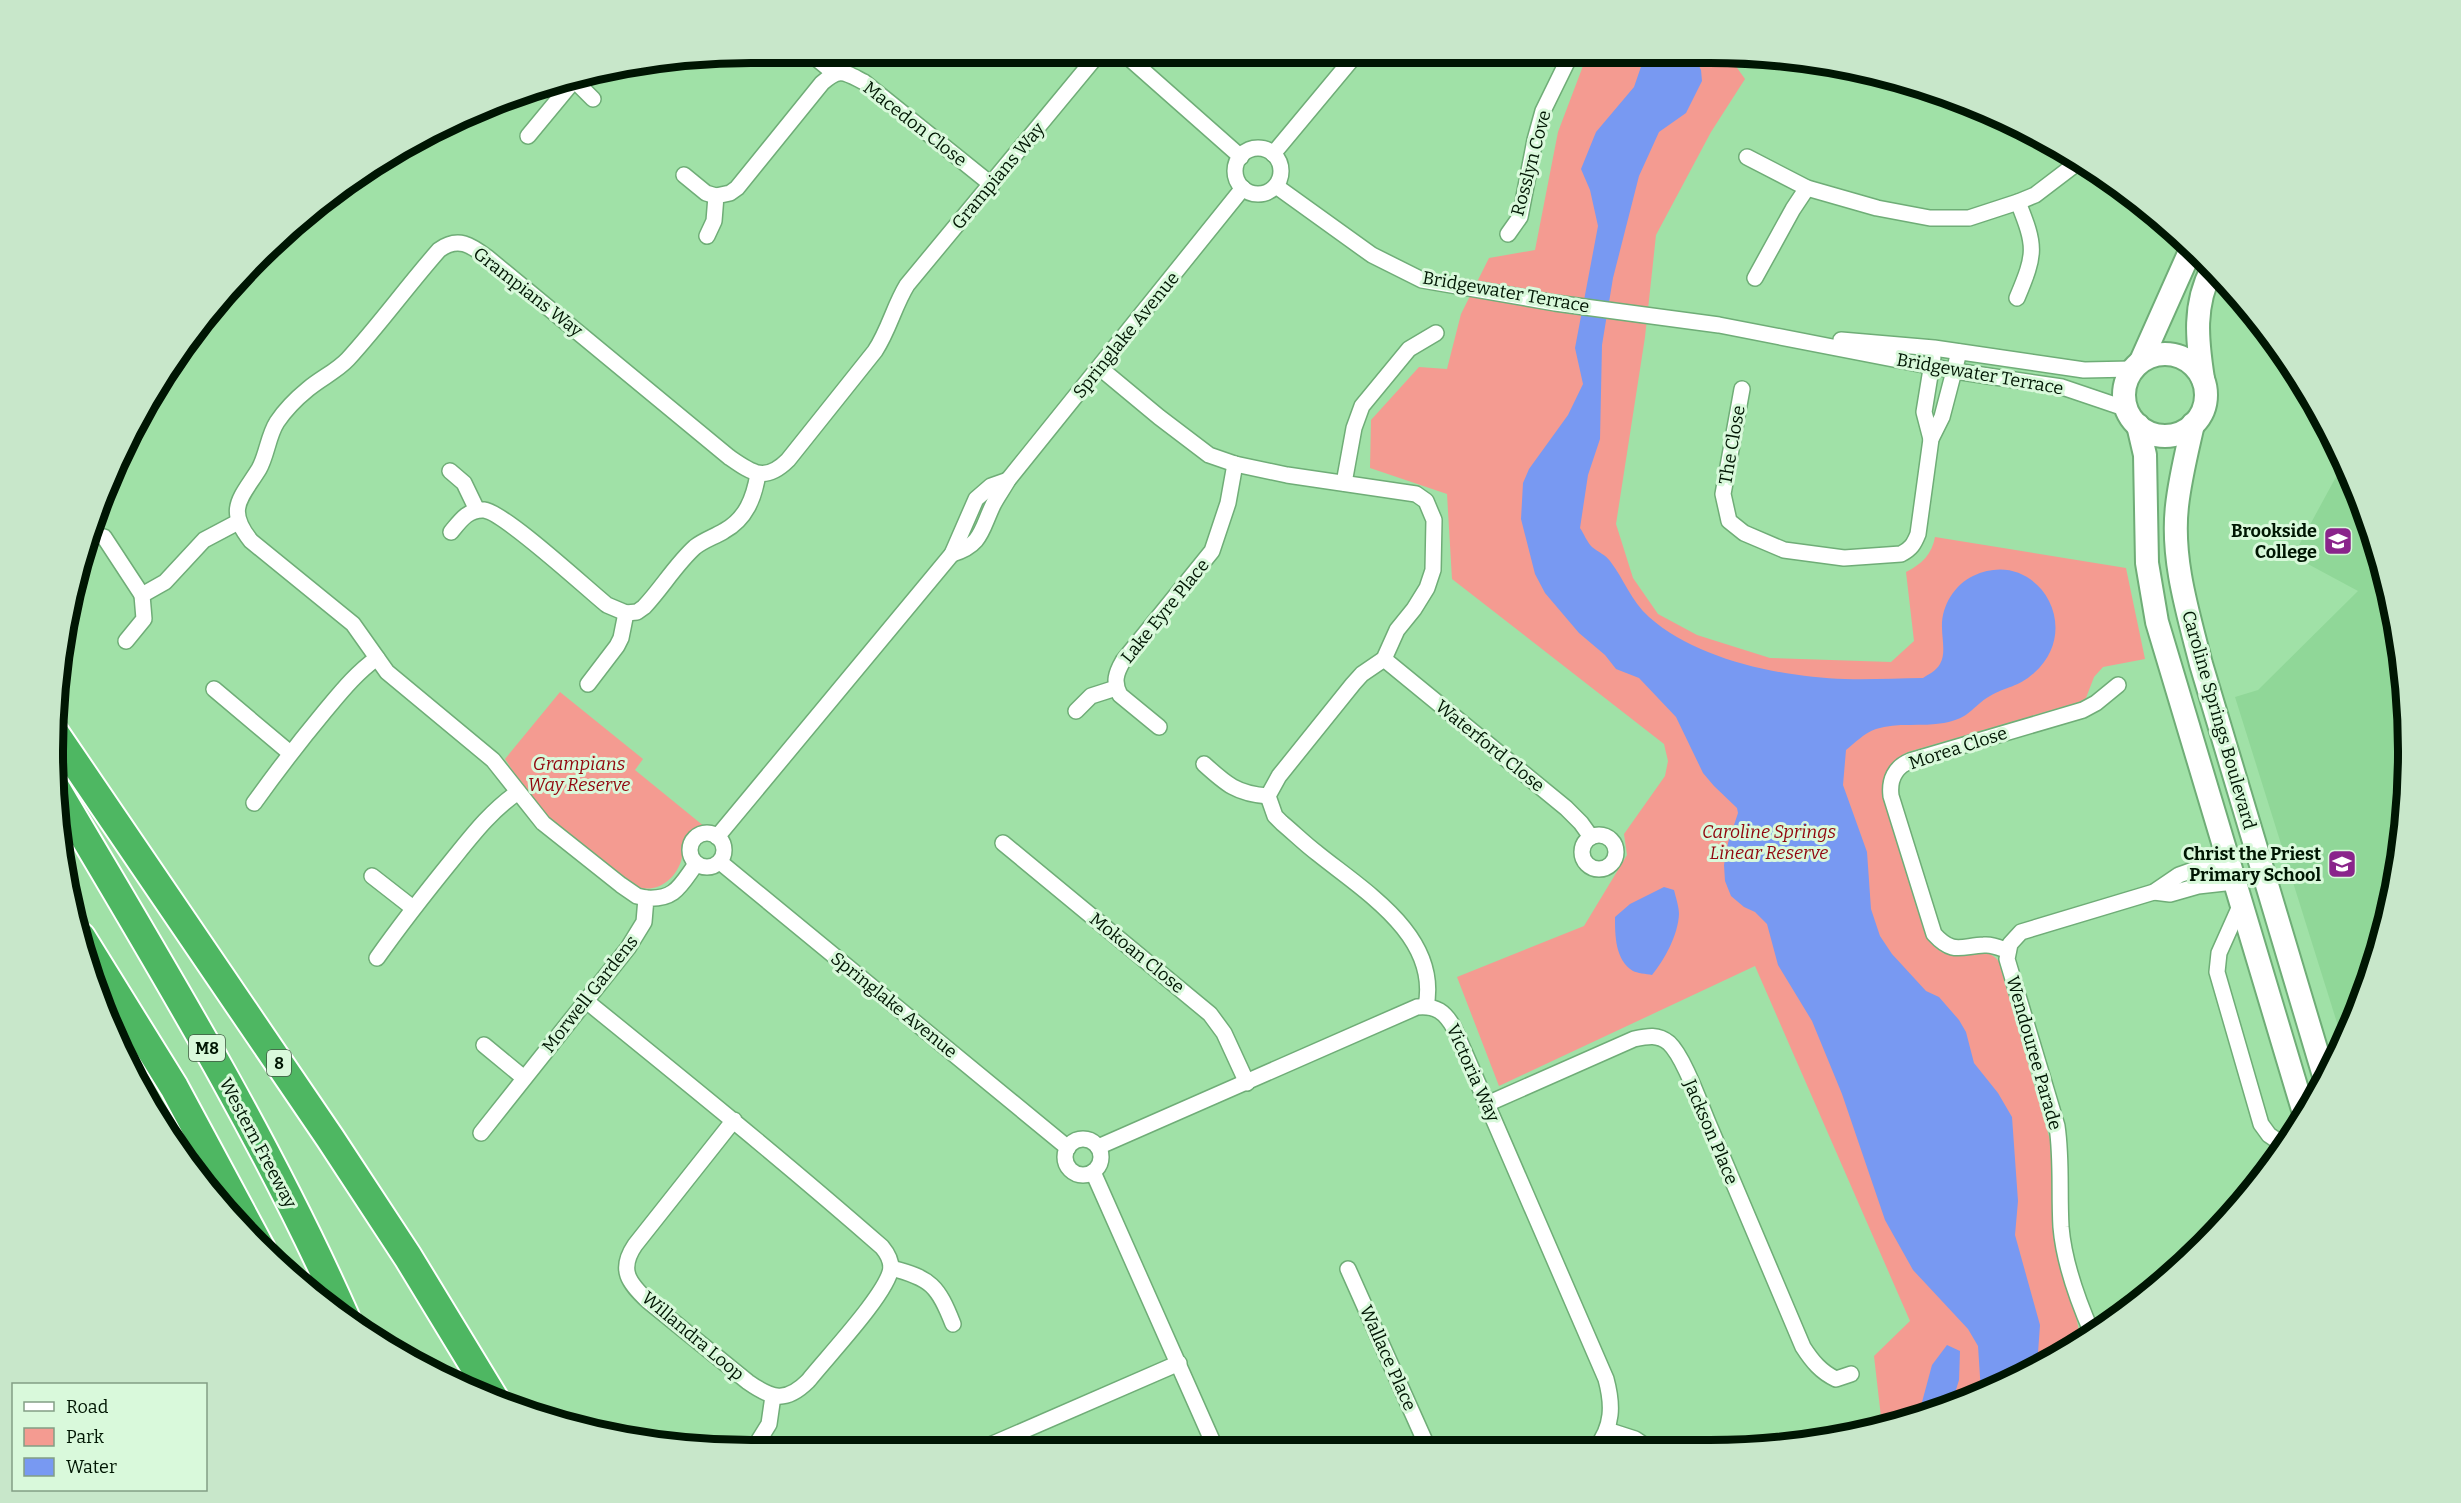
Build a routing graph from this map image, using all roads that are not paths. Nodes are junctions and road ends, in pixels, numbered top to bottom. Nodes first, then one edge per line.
1 (823, 63) edge
2 (1091, 63) edge
3 (1135, 63) edge
4 (1349, 63) edge
5 (1567, 63) edge
6 (834, 73) junction
7 (580, 84) edge
8 (568, 88) edge
9 (593, 99) dead end
10 (528, 136) dead end
11 (1273, 154) junction
12 (1241, 157) junction
13 (1747, 157) dead end
14 (2072, 167) edge
15 (684, 175) dead end
16 (992, 185) junction
17 (1276, 186) junction
18 (1243, 188) junction
19 (1807, 188) junction
20 (716, 196) junction
21 (2019, 202) junction
22 (1508, 234) dead end
23 (707, 236) dead end
24 (2187, 257) edge
25 (1755, 278) dead end
26 (2209, 278) edge
27 (2017, 298) dead end
28 (1760, 332) junction
29 (1436, 333) dead end
30 (1934, 348) junction
31 (1959, 352) junction
32 (2137, 365) junction
33 (1931, 366) junction
34 (1100, 368) junction
35 (1955, 371) junction
36 (2203, 381) junction
37 (1742, 388) dead end
38 (2132, 417) junction
39 (2193, 424) junction
40 (1931, 439) junction
41 (1235, 464) junction
42 (450, 471) dead end
43 (758, 474) junction
44 (1344, 483) junction
45 (477, 510) junction
46 (238, 522) junction
47 (451, 532) dead end
48 (104, 537) dead end
49 (142, 595) junction
50 (626, 613) junction
51 (126, 641) dead end
52 (377, 658) junction
53 (1384, 659) junction
54 (588, 684) dead end
55 (2118, 685) dead end
56 (1116, 688) junction
57 (214, 689) dead end
58 (1076, 711) dead end
59 (1158, 727) dead end
60 (63, 745) edge
61 (290, 753) junction
62 (1204, 764) dead end
63 (518, 792) junction
64 (1268, 796) junction
65 (65, 803) edge
66 (254, 803) dead end
67 (717, 837) junction
68 (1591, 837) dead end
69 (1003, 843) dead end
70 (2227, 858) junction
71 (720, 862) junction
72 (696, 864) junction
73 (372, 876) dead end
74 (2234, 882) junction
75 (2154, 892) junction
76 (646, 898) junction
77 (2240, 906) junction
78 (413, 908) junction
79 (2008, 951) junction
80 (377, 958) dead end
81 (96, 962) edge
82 (585, 1000) junction
83 (1426, 1006) junction
84 (484, 1045) dead end
85 (2321, 1067) edge
86 (524, 1078) junction
87 (1247, 1083) junction
88 (1487, 1104) junction
89 (2301, 1104) edge
90 (734, 1120) junction
91 (481, 1133) dead end
92 (2277, 1141) edge
93 (1098, 1147) junction
94 (1068, 1148) junction
95 (1093, 1172) junction
96 (242, 1213) edge
97 (891, 1268) junction
98 (1348, 1269) dead end
99 (338, 1302) edge
100 (2084, 1315) junction
101 (953, 1324) dead end
102 (2089, 1326) edge
103 (2085, 1329) edge
104 (1179, 1363) junction
105 (1851, 1374) dead end
106 (488, 1388) edge
107 (773, 1396) junction
108 (1607, 1430) junction
109 (759, 1440) edge
110 (1002, 1440) edge
111 (1212, 1440) edge
112 (1424, 1440) edge
113 (1601, 1440) edge
114 (1636, 1440) edge

1 - 6 street, Macedon Close
2 - 16 street, Grampians Way
3 - 12 street
4 - 11 street
5 - 22 street, Rosslyn Cove
6 - 16 street, Macedon Close
6 - 20 street
7 - 9 street
8 - 10 street
11 - 12 street
11 - 17 street
12 - 18 street
13 - 19 street
14 - 21 street
15 - 20 street
16 - 43 street, Grampians Way
17 - 18 street
17 - 28 street, Bridgewater Terrace
18 - 34 street, Springlake Avenue
19 - 21 street
19 - 25 street
20 - 23 street
21 - 27 street
24 - 32 main road
26 - 36 main road
28 - 30 street, Bridgewater Terrace
28 - 33 street, Bridgewater Terrace
29 - 44 street
30 - 31 street, Bridgewater Terrace
30 - 33 street, The Close
31 - 32 street, Bridgewater Terrace
31 - 35 street, The Close
32 - 36 main road
32 - 38 main road
33 - 35 street, Bridgewater Terrace
33 - 40 street, The Close
34 - 41 street
34 - 67 street, Springlake Avenue
35 - 38 street, Bridgewater Terrace
35 - 40 street, The Close
36 - 39 main road
37 - 40 street, The Close
38 - 39 main road
38 - 70 main road, Caroline Springs Boulevard
39 - 85 main road, Caroline Springs Boulevard
41 - 44 street
41 - 56 street, Lake Eyre Place
42 - 45 street
43 - 46 street, Grampians Way
43 - 50 street
44 - 53 street
45 - 47 street
45 - 50 street
46 - 49 street
46 - 52 street
48 - 49 street
49 - 51 street
50 - 54 street
52 - 61 street
52 - 63 street
53 - 64 street
53 - 68 street, Waterford Close
55 - 79 street, Morea Close
56 - 58 street, Lake Eyre Place
56 - 59 street, Lake Eyre Place
57 - 61 street
60 - 106 highway, 8
61 - 66 street
62 - 64 street
63 - 76 street
63 - 78 street
64 - 83 street
65 - 99 highway, Western Freeway / M8
67 - 71 street
67 - 72 street
69 - 87 street, Mokoan Close
70 - 74 main road, Caroline Springs Boulevard
70 - 75 street, Wendouree Parade
71 - 72 street
71 - 94 street, Springlake Avenue
72 - 76 street
73 - 78 street
74 - 75 street, Wendouree Parade
74 - 77 main road, Caroline Springs Boulevard
75 - 79 street, Wendouree Parade
76 - 82 street, Morwell Gardens
77 - 89 main road, Caroline Springs Boulevard
77 - 92 street
78 - 80 street
79 - 100 street, Wendouree Parade
81 - 96 highway, M8
82 - 86 street, Morwell Gardens
82 - 90 street
83 - 87 street
83 - 88 street, Victoria Way
84 - 86 street
86 - 91 street, Morwell Gardens
87 - 93 street
88 - 105 street, Jackson Place
88 - 108 street, Victoria Way
90 - 97 street
90 - 107 street, Willandra Loop
93 - 94 street
93 - 95 street
94 - 95 street
95 - 104 street
97 - 101 street
97 - 107 street
98 - 112 street, Wallace Place
100 - 102 street, Wendouree Parade
100 - 103 street, Wendouree Parade
104 - 110 street
104 - 111 street
107 - 109 street
108 - 113 street, Victoria Way
108 - 114 street

